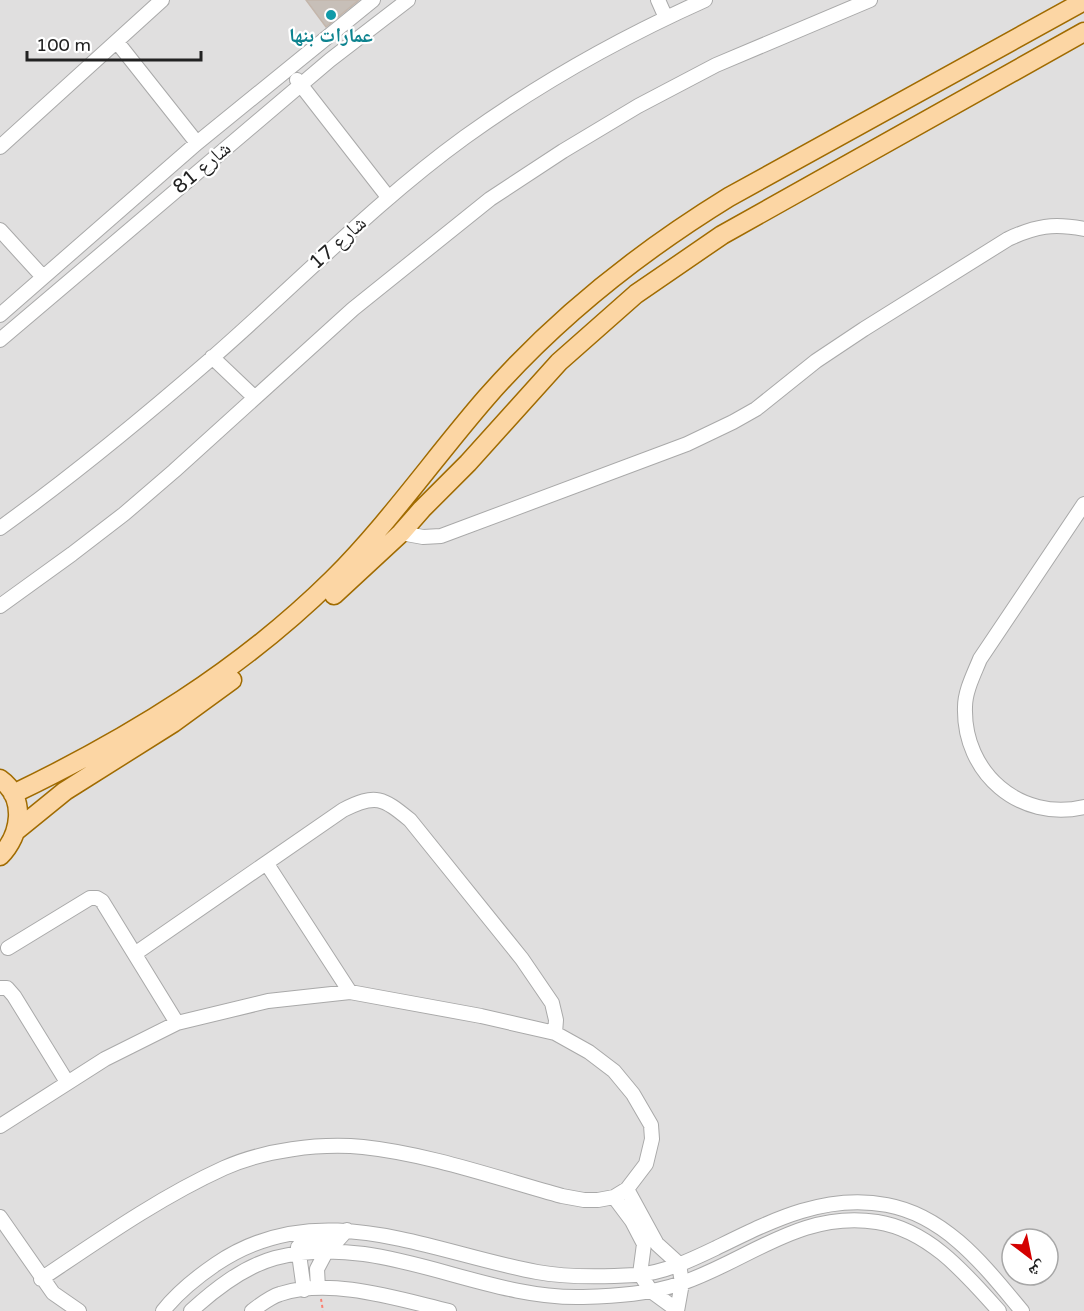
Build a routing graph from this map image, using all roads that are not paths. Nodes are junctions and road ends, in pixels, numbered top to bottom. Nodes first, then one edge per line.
1 (162, 0) edge
2 (373, 0) edge
3 (408, 0) edge
4 (658, 0) edge
5 (705, 0) edge
6 (870, 0) edge
7 (1084, 0) edge
8 (666, 18) junction
9 (1084, 32) edge
10 (117, 42) junction
11 (287, 69) junction
12 (301, 85) junction
13 (197, 143) junction
14 (0, 147) edge
15 (388, 197) junction
16 (111, 218) junction
17 (1084, 229) edge
18 (0, 230) edge
19 (124, 233) junction
20 (43, 277) junction
21 (0, 315) edge
22 (0, 340) edge
23 (212, 357) junction
24 (254, 397) junction
25 (1084, 504) edge
26 (0, 528) edge
27 (401, 534) junction
28 (0, 606) edge
29 (0, 778) edge
30 (13, 794) junction
31 (1084, 807) edge
32 (17, 830) junction
33 (0, 856) edge
34 (267, 864) junction
35 (8, 948) dead end
36 (136, 953) junction
37 (0, 987) edge
38 (350, 992) junction
39 (177, 1023) junction
40 (555, 1033) junction
41 (67, 1082) junction
42 (0, 1126) edge
43 (627, 1189) junction
44 (614, 1197) junction
45 (0, 1216) edge
46 (347, 1230) junction
47 (326, 1252) junction
48 (302, 1254) junction
49 (679, 1264) junction
50 (640, 1274) junction
51 (41, 1279) junction
52 (682, 1283) junction
53 (311, 1288) junction
54 (651, 1291) junction
55 (267, 1306) edge
56 (79, 1311) edge
57 (163, 1311) edge
58 (191, 1311) edge
59 (252, 1311) edge
60 (449, 1311) edge
61 (677, 1311) edge
62 (999, 1311) edge
63 (1022, 1311) edge

1 - 10 street
2 - 11 street, شارع 81
3 - 12 street, شارع 81
4 - 8 street
5 - 8 street, شارع 17
6 - 24 street
7 - 30 main road
8 - 15 street, شارع 17
9 - 27 main road
10 - 13 street
10 - 14 street
11 - 12 street
11 - 13 street, شارع 81
12 - 15 street
12 - 19 street, شارع 81
13 - 16 street, شارع 81
15 - 23 street, شارع 17
16 - 19 street
16 - 20 street, شارع 81
17 - 27 street
18 - 20 street
19 - 22 street, شارع 81
20 - 21 street, شارع 81
23 - 24 street
23 - 26 street, شارع 17
24 - 28 street
25 - 31 street
27 - 32 main road
29 - 30 main road
30 - 32 main road
32 - 33 main road
34 - 36 street
34 - 38 street
34 - 40 street
35 - 36 street
36 - 39 street
37 - 41 street
38 - 39 street
38 - 40 street
39 - 41 street
40 - 43 street
41 - 42 street
43 - 44 street
43 - 49 street
44 - 50 street
44 - 51 street
45 - 51 street
46 - 48 street
46 - 50 street
46 - 57 street
47 - 48 street
47 - 53 street
47 - 54 street
48 - 53 street
48 - 58 street
49 - 50 street
49 - 52 street
49 - 63 street
50 - 54 street
51 - 56 street
52 - 54 street
52 - 61 street
52 - 62 street
53 - 55 street
53 - 60 street
54 - 61 street
55 - 59 street

